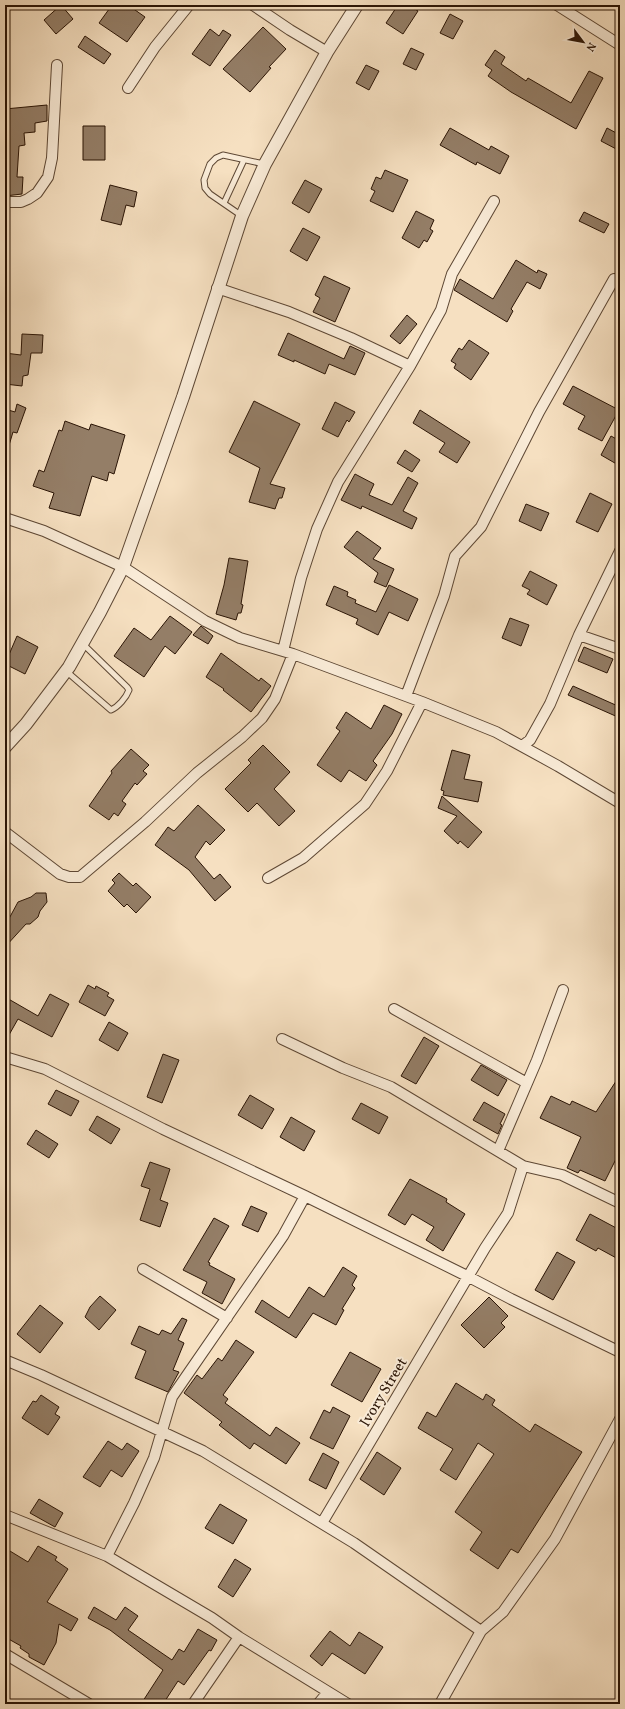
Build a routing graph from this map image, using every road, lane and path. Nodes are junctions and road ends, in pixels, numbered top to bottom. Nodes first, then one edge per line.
1 (189, 5) edge
2 (253, 5) edge
3 (357, 5) edge
4 (557, 5) edge
5 (620, 45) edge
6 (327, 52) junction
7 (58, 65) dead end
8 (128, 88) dead end
9 (244, 160) junction
10 (265, 164) junction
11 (494, 201) dead end
12 (5, 202) edge
13 (224, 203) junction
14 (242, 216) junction
15 (614, 279) dead end
16 (217, 288) junction
17 (410, 366) junction
18 (5, 518) edge
19 (620, 552) edge
20 (123, 567) junction
21 (579, 636) junction
22 (82, 643) junction
23 (620, 649) edge
24 (283, 651) junction
25 (293, 654) junction
26 (66, 671) junction
27 (406, 696) junction
28 (422, 702) junction
29 (522, 746) junction
30 (5, 747) edge
31 (620, 803) edge
32 (5, 832) edge
33 (268, 878) dead end
34 (563, 990) dead end
35 (394, 1009) dead end
36 (282, 1039) dead end
37 (5, 1057) edge
38 (527, 1083) junction
39 (498, 1151) junction
40 (523, 1166) junction
41 (304, 1196) junction
42 (620, 1203) edge
43 (143, 1269) dead end
44 (469, 1277) junction
45 (227, 1318) junction
46 (620, 1352) edge
47 (5, 1360) edge
48 (620, 1419) edge
49 (162, 1433) junction
50 (5, 1514) edge
51 (322, 1523) junction
52 (107, 1556) junction
53 (482, 1631) junction
54 (239, 1637) junction
55 (5, 1654) edge
56 (328, 1692) junction
57 (89, 1704) edge
58 (193, 1704) edge
59 (318, 1704) edge
60 (348, 1704) edge
61 (440, 1704) edge

1 - 8 street
2 - 6 street
3 - 6 street
4 - 5 street
6 - 10 street
7 - 12 street
9 - 10 lane
9 - 13 lane
9 - 13 lane
10 - 14 street
11 - 17 street
13 - 14 lane
14 - 16 street
15 - 27 street
16 - 17 street
16 - 20 street
17 - 24 street
18 - 20 street
19 - 21 street
20 - 22 street
20 - 24 street
21 - 23 street
21 - 29 street
22 - 26 street
22 - 26 lane
24 - 25 street
25 - 27 street
25 - 32 street
26 - 30 street
27 - 28 street
28 - 29 street
28 - 33 street
29 - 31 street
34 - 38 street
35 - 38 street
36 - 39 street
37 - 41 street
38 - 39 street
39 - 40 street
40 - 42 street
40 - 44 street, Ivory Street
41 - 44 street
41 - 45 street
43 - 45 street
44 - 46 street
44 - 51 street, Ivory Street
45 - 49 street
47 - 49 street
48 - 53 street
49 - 51 street
49 - 52 street
50 - 52 street
51 - 53 street
52 - 54 street
53 - 61 street
54 - 56 street
54 - 58 street
55 - 57 street
56 - 59 street
56 - 60 street

